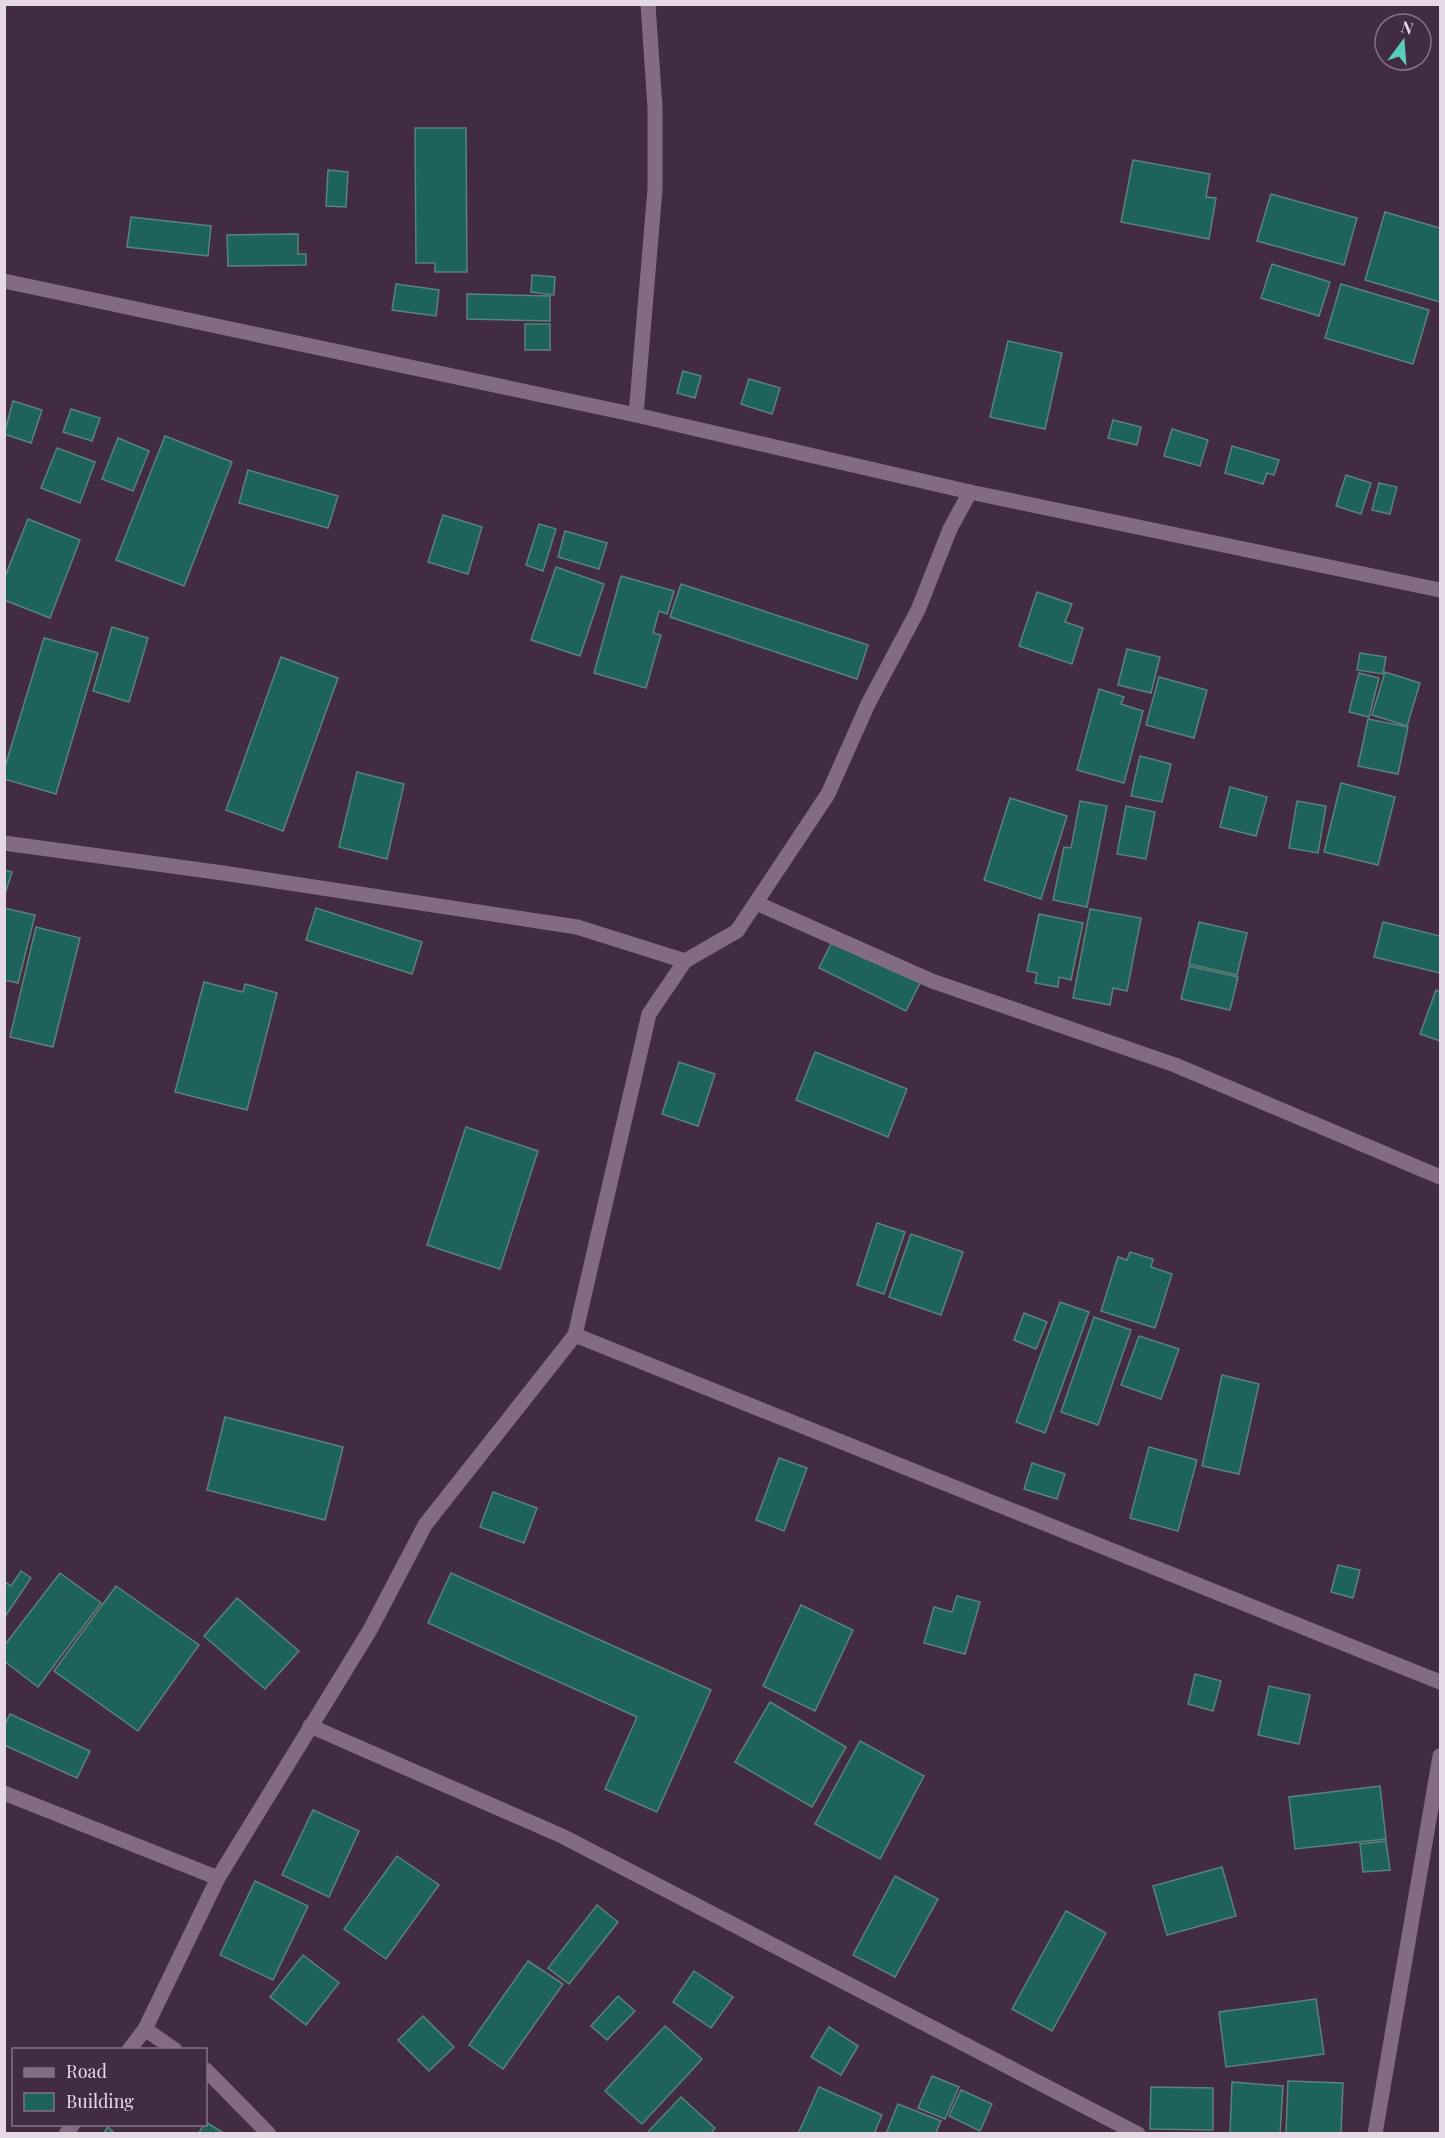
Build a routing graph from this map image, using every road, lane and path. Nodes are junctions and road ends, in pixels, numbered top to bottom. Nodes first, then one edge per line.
1 (648, 4) edge
2 (4, 281) edge
3 (636, 415) junction
4 (970, 492) junction
5 (1440, 590) edge
6 (4, 843) edge
7 (756, 903) junction
8 (685, 961) junction
9 (1440, 1177) edge
10 (575, 1335) junction
11 (1440, 1682) edge
12 (310, 1726) junction
13 (1440, 1756) edge
14 (4, 1793) edge
15 (218, 1878) junction
16 (145, 2029) junction
17 (130, 2048) edge
18 (174, 2048) edge
19 (207, 2071) edge
20 (269, 2133) edge
21 (1138, 2133) edge
22 (1375, 2133) edge

1 - 3 street
2 - 3 street
3 - 4 street
4 - 5 street
4 - 7 street
6 - 8 street
7 - 8 street
7 - 9 street
8 - 10 street
10 - 11 street
10 - 12 street
12 - 15 street
12 - 21 street
13 - 22 street
14 - 15 street
15 - 16 street
16 - 17 street
16 - 18 street
19 - 20 street

